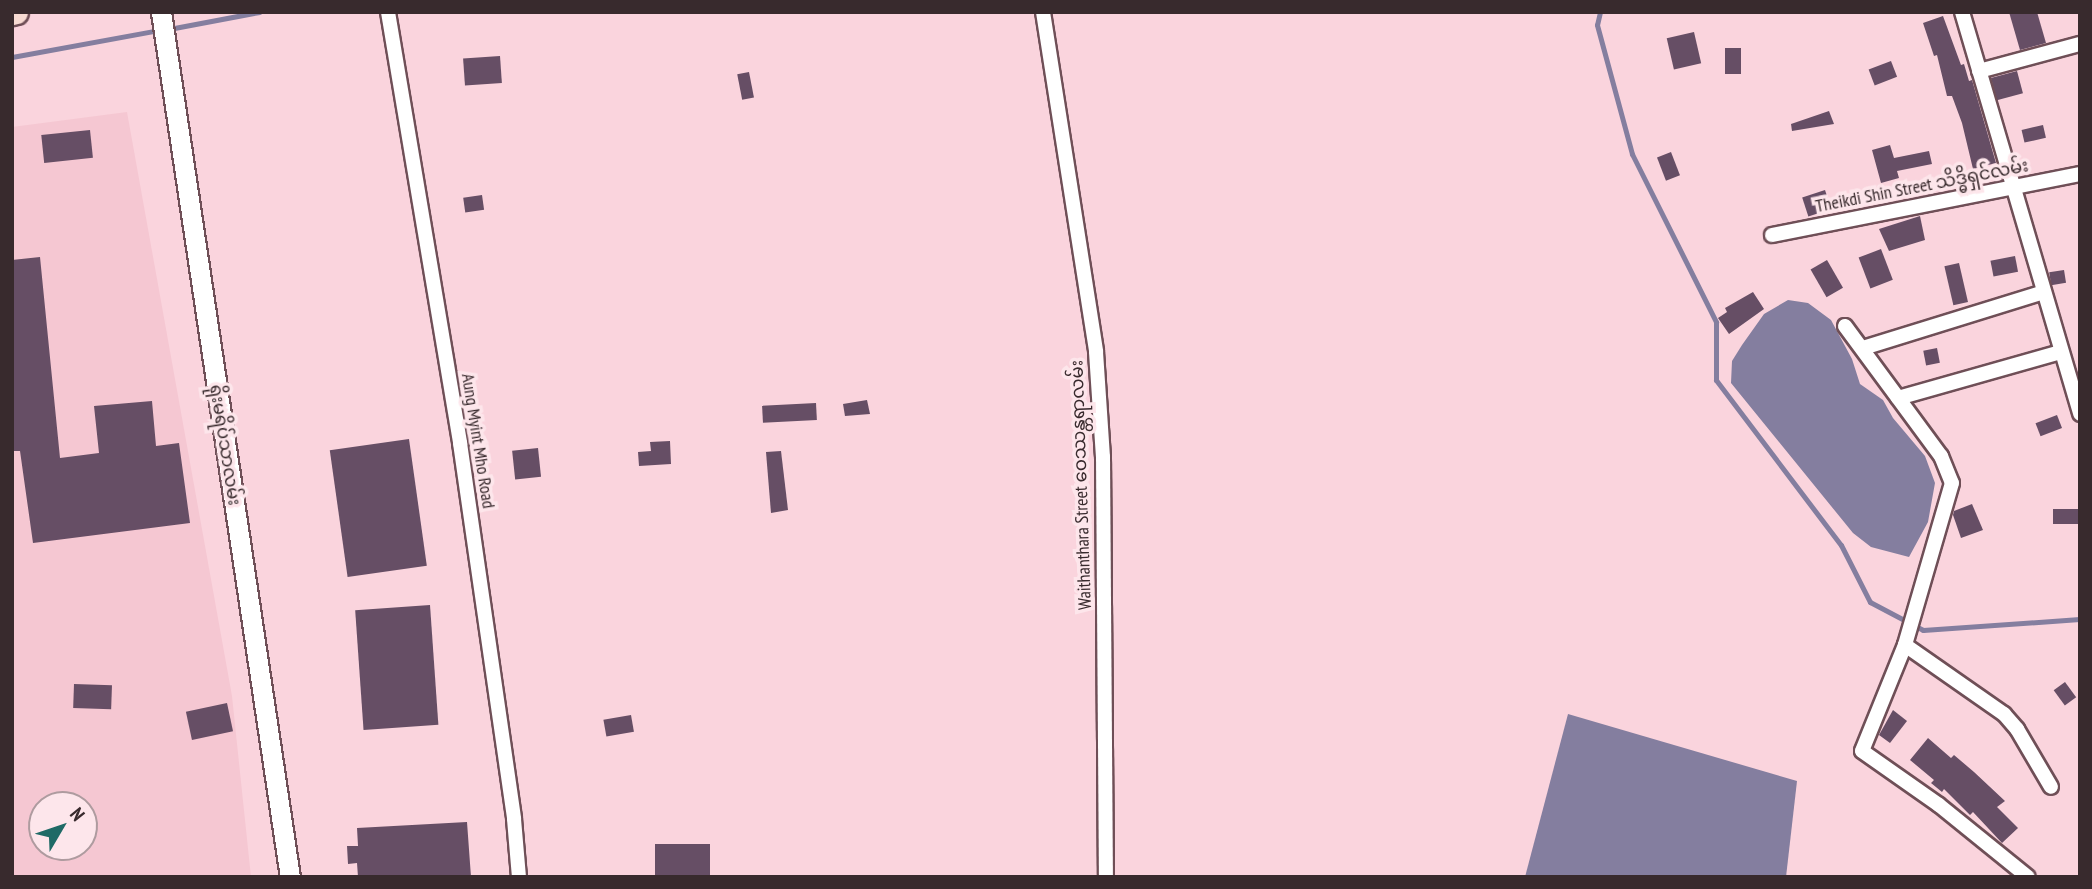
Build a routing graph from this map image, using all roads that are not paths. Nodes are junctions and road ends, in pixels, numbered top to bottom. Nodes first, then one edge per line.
1 (160, 12) edge
2 (388, 12) edge
3 (1043, 12) edge
4 (1962, 12) edge
5 (2080, 44) edge
6 (1979, 71) junction
7 (2080, 174) edge
8 (2013, 188) junction
9 (1772, 235) dead end
10 (2044, 292) junction
11 (1845, 326) dead end
12 (1863, 348) junction
13 (2062, 352) junction
14 (1898, 398) junction
15 (2080, 414) edge
16 (1905, 645) junction
17 (2050, 787) dead end
18 (290, 877) edge
19 (519, 877) edge
20 (1106, 877) edge
21 (2028, 877) edge

1 - 18 street, ရိုးမရိပ်သာလမ်း
2 - 19 street, Aung Myint Mho Road
3 - 20 street, Waithanthara Street ဝေဿန္တရာလမ်း
4 - 6 street
5 - 6 street
6 - 8 street
7 - 8 street, Theikdi Shin Street သိဒ္ဓိရှင်လမ်း
8 - 9 street, Theikdi Shin Street သိဒ္ဓိရှင်လမ်း
8 - 10 street
10 - 12 street
10 - 13 street
11 - 12 street
12 - 14 street
13 - 14 street
13 - 15 street
14 - 16 street
16 - 17 street
16 - 21 street

